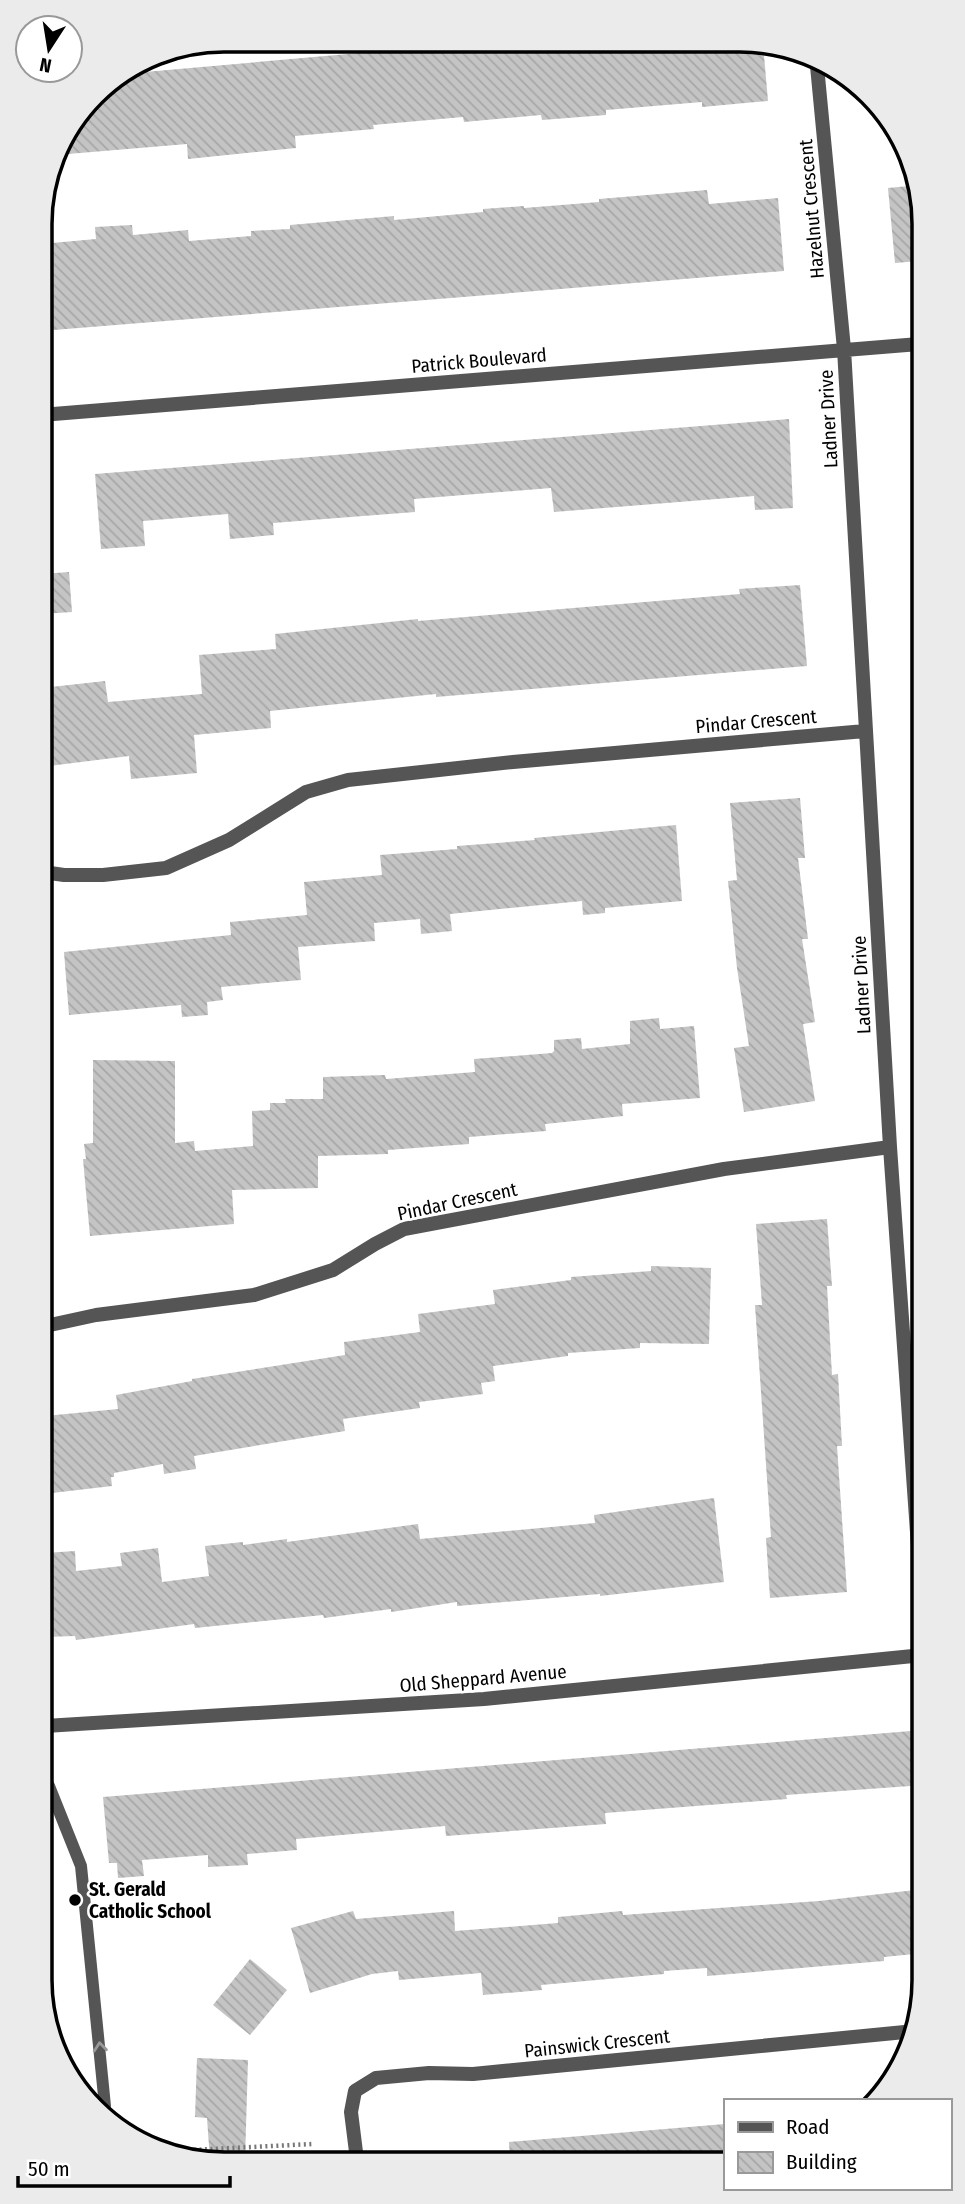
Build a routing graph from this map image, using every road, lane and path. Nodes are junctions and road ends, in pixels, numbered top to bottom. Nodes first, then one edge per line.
1 (817, 70) edge
2 (912, 344) edge
3 (844, 349) junction
4 (53, 414) edge
5 (865, 731) junction
6 (53, 873) edge
7 (890, 1147) junction
8 (52, 1324) edge
9 (912, 1461) edge
10 (912, 1656) edge
11 (52, 1726) edge
12 (52, 1794) edge
13 (904, 2032) edge
14 (105, 2103) edge
15 (312, 2144) dead end
16 (200, 2150) edge
17 (357, 2152) edge

1 - 3 street, Hazelnut Crescent
2 - 3 street, Patrick Boulevard
3 - 4 street, Patrick Boulevard
3 - 5 street, Ladner Drive
5 - 6 street, Pindar Crescent
5 - 7 street, Ladner Drive
7 - 8 street, Pindar Crescent
7 - 9 street, Ladner Drive
10 - 11 street, Old Sheppard Avenue
14 -> 12 lane
13 - 17 street, Painswick Crescent
15 - 16 path

